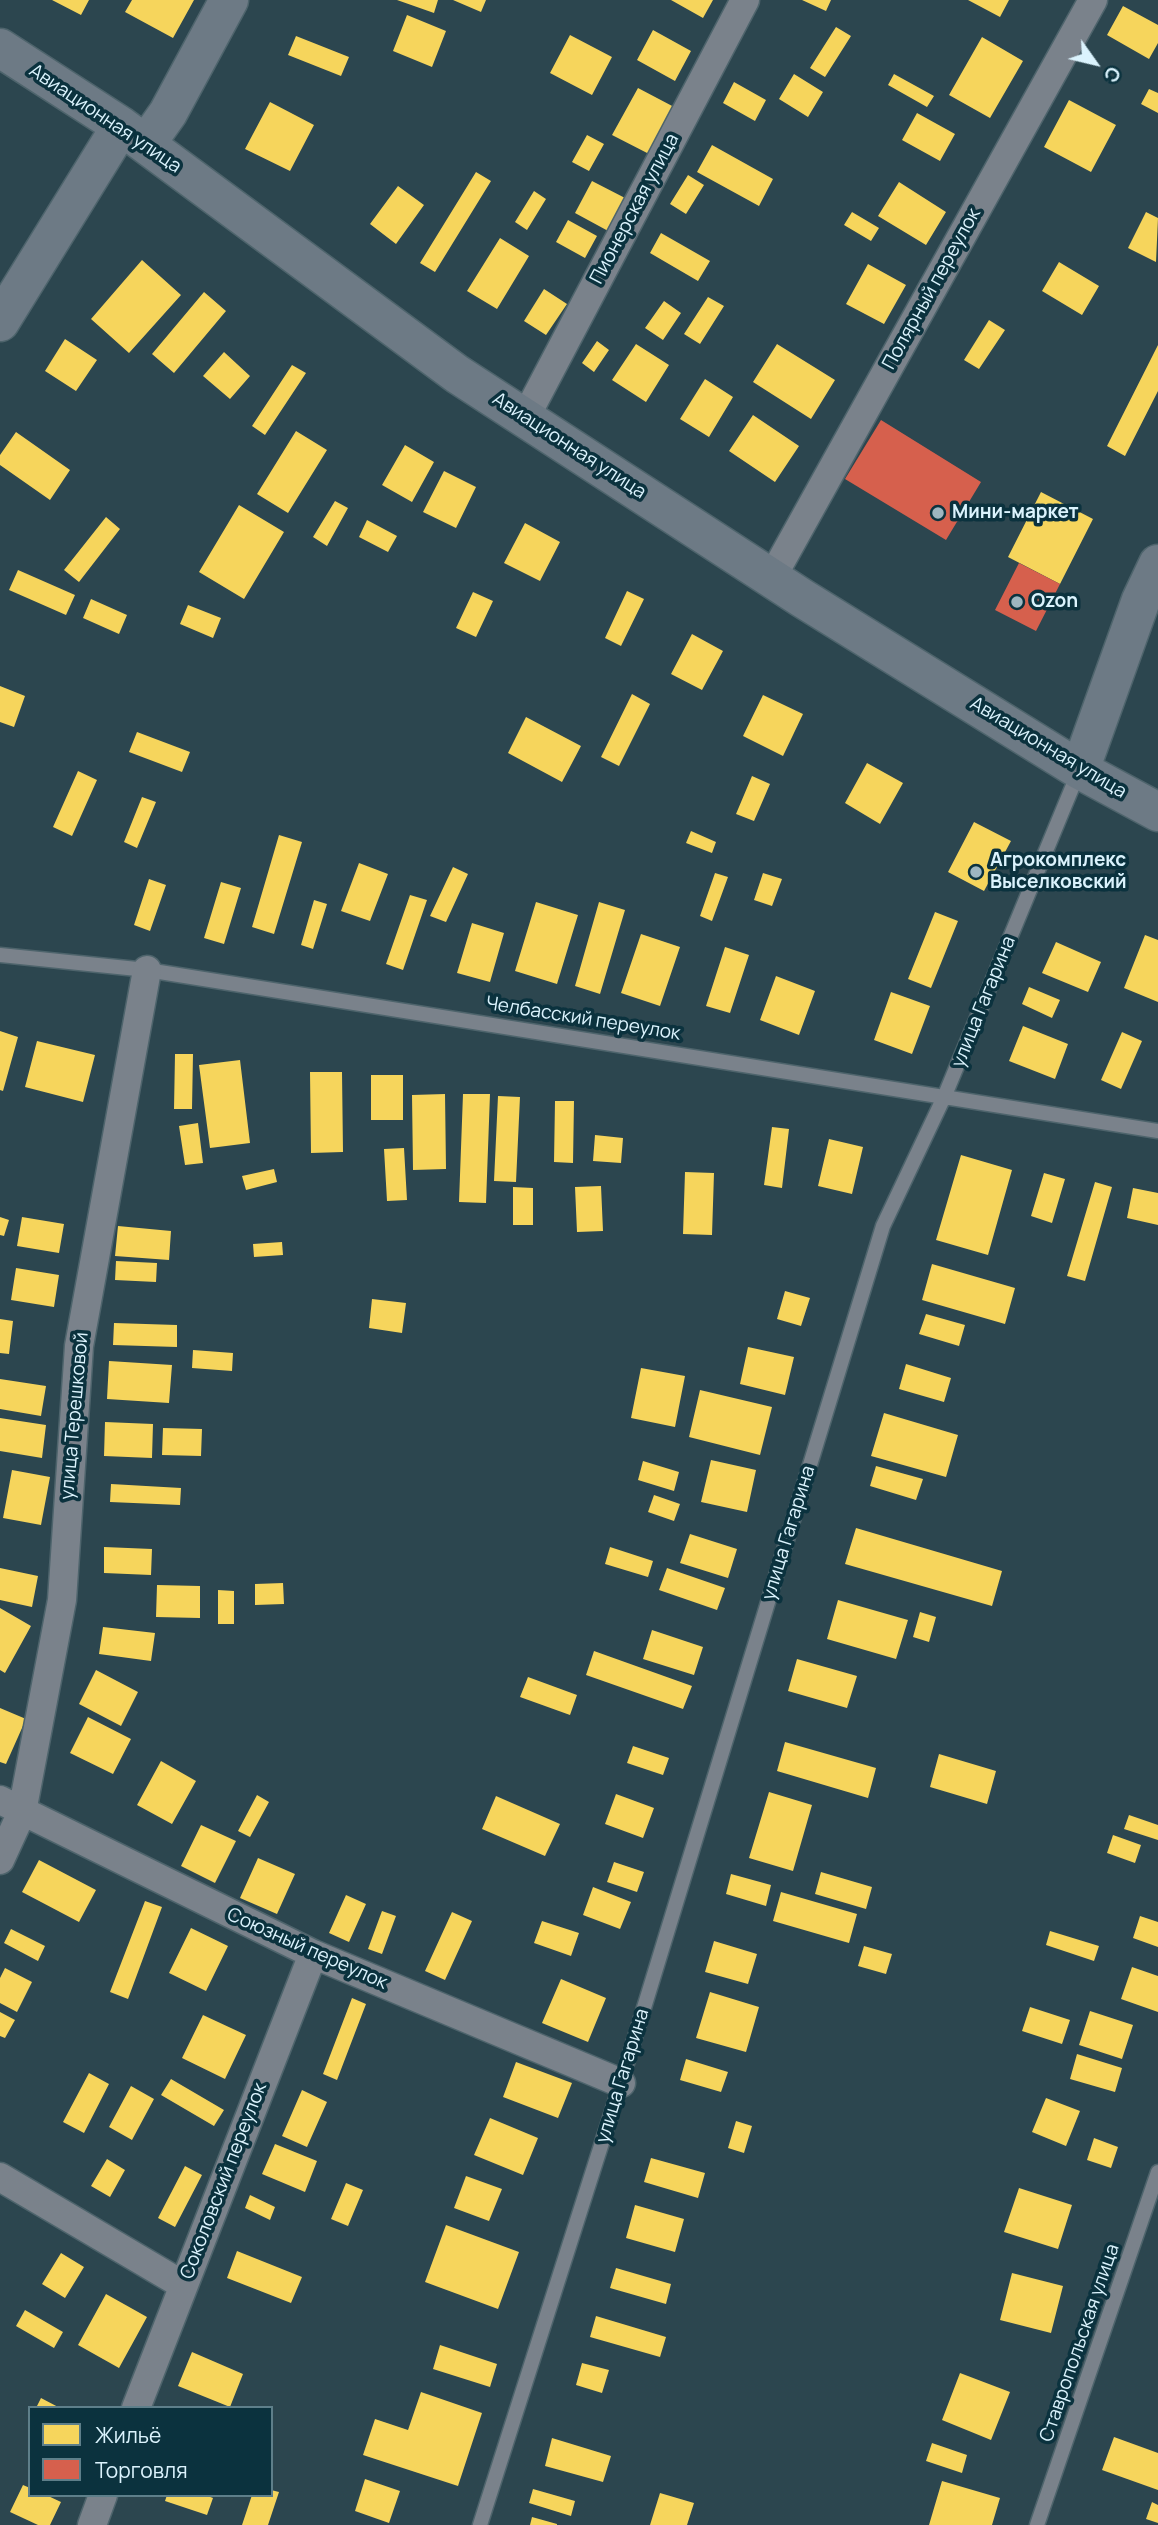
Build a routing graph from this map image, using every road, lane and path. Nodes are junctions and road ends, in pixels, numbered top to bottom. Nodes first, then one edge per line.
1 (229, 0) edge
2 (745, 0) edge
3 (1093, 0) edge
4 (0, 48) edge
5 (134, 135) junction
6 (0, 322) edge
7 (526, 418) junction
8 (1158, 565) edge
9 (771, 579) junction
10 (1080, 770) junction
11 (1158, 812) edge
12 (0, 956) edge
13 (147, 970) junction
14 (945, 1095) junction
15 (1158, 1131) edge
16 (11, 1806) edge
17 (0, 1860) edge
18 (313, 1954) junction
19 (621, 2083) junction
20 (1158, 2172) edge
21 (0, 2177) edge
22 (183, 2285) junction
23 (137, 2406) edge
24 (102, 2497) edge
25 (92, 2525) edge
26 (481, 2525) edge
27 (1037, 2525) edge

1 - 5 main road
2 - 7 street, Пионерская улица
3 - 9 street, Полярный переулок
4 - 5 main road, Авиационная улица
5 - 6 main road
5 - 7 main road, Авиационная улица
7 - 9 main road, Авиационная улица
8 - 10 main road, улица Гагарина
9 - 10 main road, Авиационная улица
10 - 11 main road, Авиационная улица
10 - 14 lane, улица Гагарина
12 - 13 lane, Челбасский переулок
13 - 14 lane, Челбасский переулок
13 - 16 street, улица Терешковой
14 - 15 lane, Челбасский переулок
14 - 19 lane, улица Гагарина
16 - 17 street, улица Терешковой
16 - 18 street, Союзный переулок
18 - 19 street, Союзный переулок
18 - 22 street, Соколовский переулок
19 - 26 lane, улица Гагарина
20 - 27 lane, Ставропольская улица
21 - 22 street
22 - 23 street, Соколовский переулок
24 - 25 street

